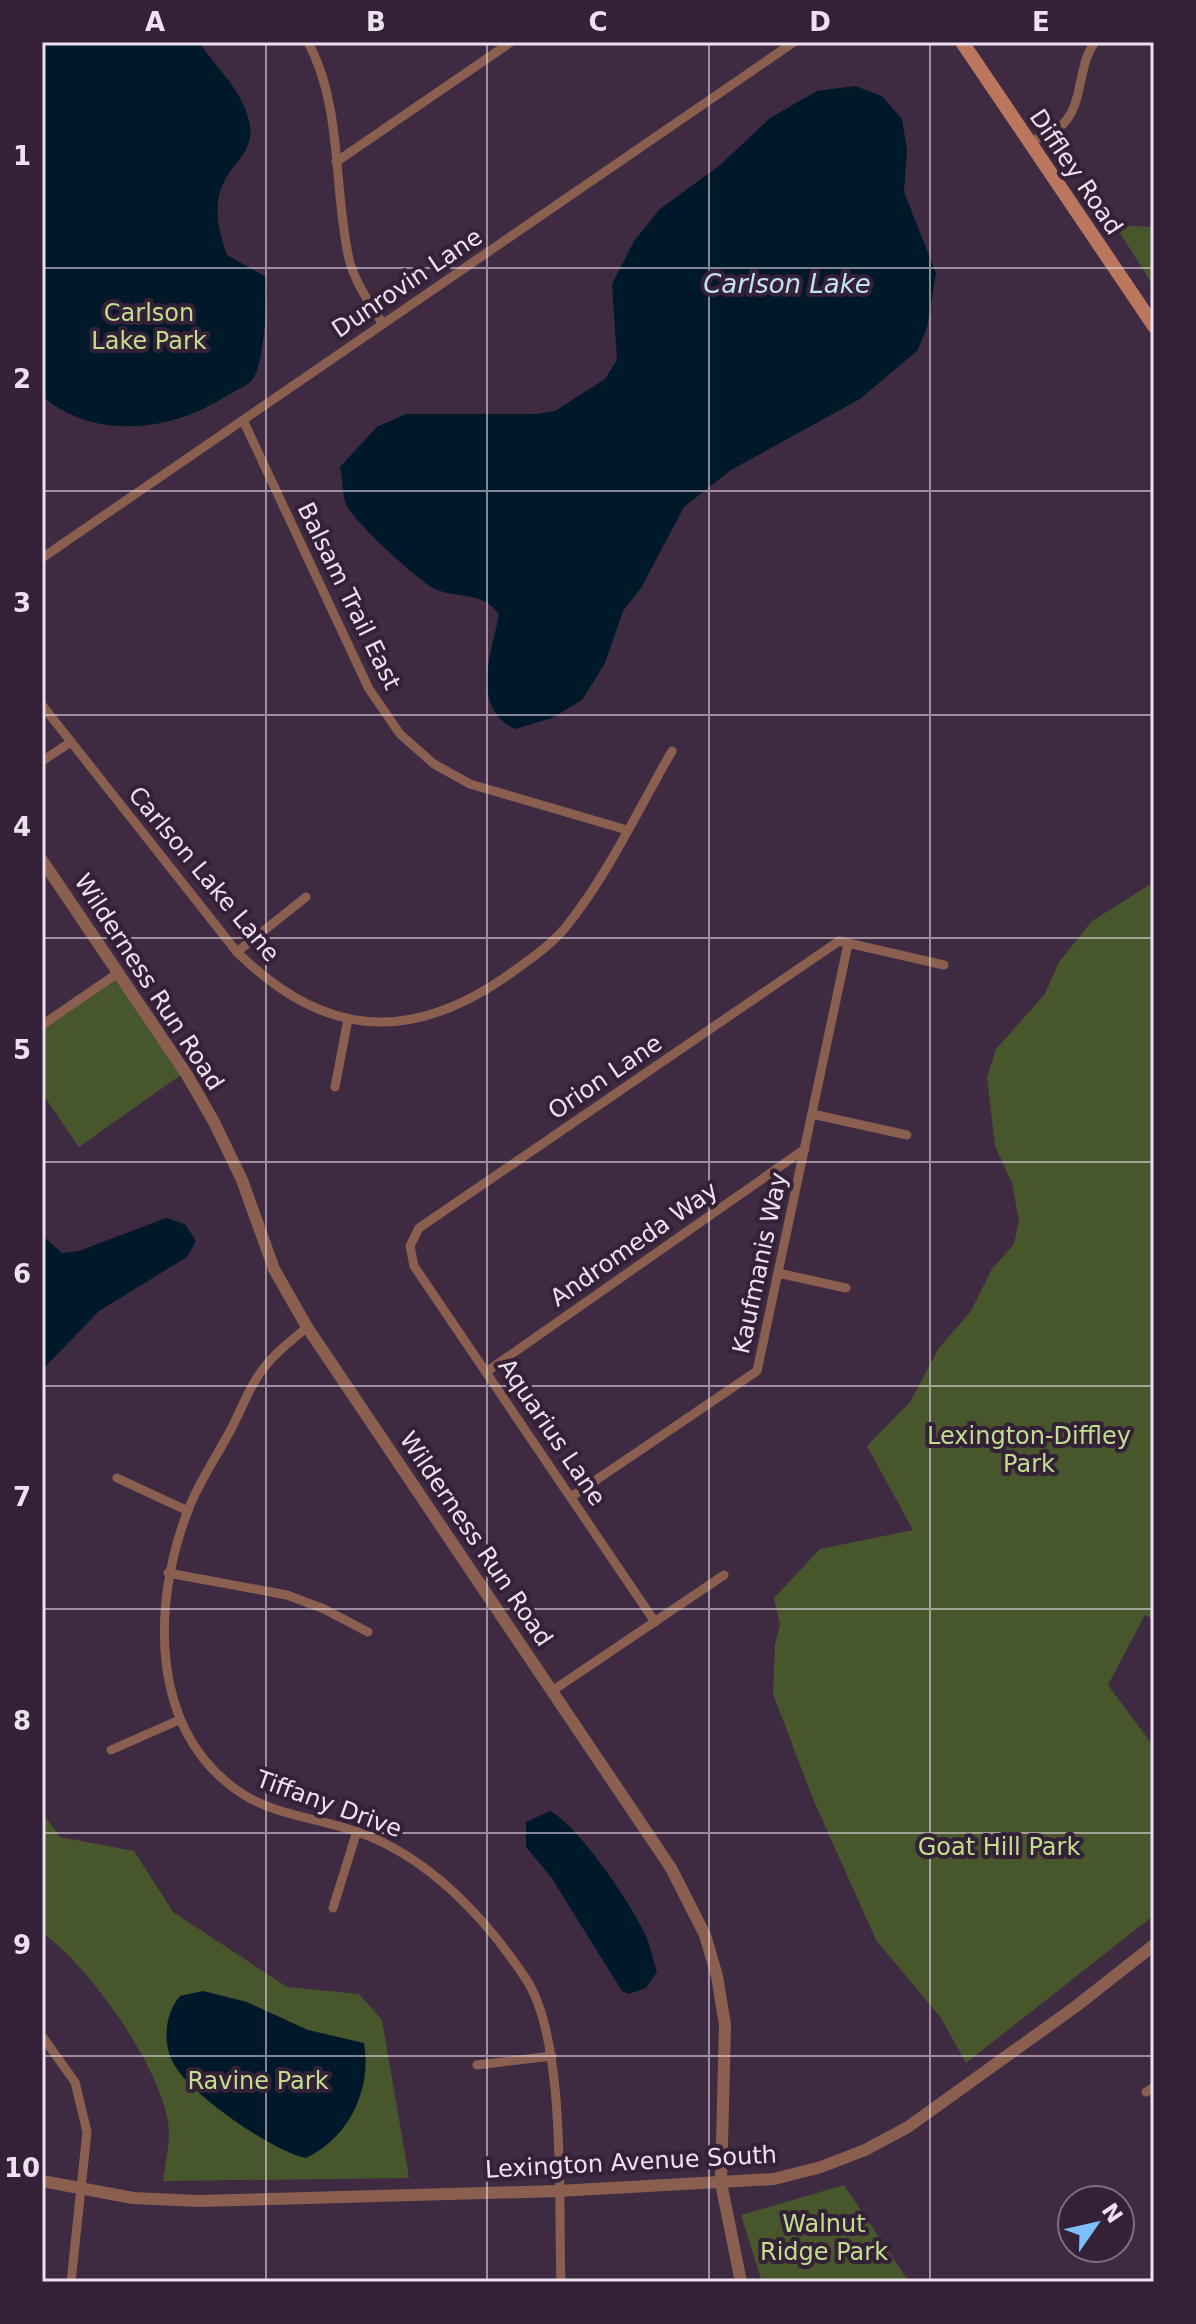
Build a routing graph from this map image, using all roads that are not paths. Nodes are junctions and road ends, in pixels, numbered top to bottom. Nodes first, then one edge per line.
1 (308, 42) edge
2 (511, 42) edge
3 (794, 42) edge
4 (962, 42) edge
5 (1095, 42) edge
6 (1030, 142) junction
7 (336, 162) junction
8 (383, 324) junction
9 (1154, 326) edge
10 (243, 420) junction
11 (42, 558) edge
12 (42, 705) edge
13 (71, 742) junction
14 (672, 751) dead end
15 (42, 761) edge
16 (627, 830) junction
17 (42, 860) edge
18 (306, 897) dead end
19 (848, 944) junction
20 (237, 952) junction
21 (944, 965) dead end
22 (118, 973) junction
23 (348, 1019) junction
24 (42, 1025) edge
25 (335, 1087) dead end
26 (812, 1114) junction
27 (907, 1135) dead end
28 (805, 1149) junction
29 (414, 1266) joint
30 (778, 1273) junction
31 (846, 1288) dead end
32 (307, 1327) junction
33 (486, 1372) junction
34 (117, 1478) dead end
35 (571, 1497) junction
36 (188, 1511) junction
37 (168, 1573) junction
38 (724, 1575) dead end
39 (655, 1622) junction
40 (368, 1632) dead end
41 (552, 1691) junction
42 (179, 1720) junction
43 (111, 1750) dead end
44 (357, 1831) junction
45 (333, 1908) dead end
46 (1154, 1945) edge
47 (42, 2036) edge
48 (552, 2056) junction
49 (477, 2065) dead end
50 (42, 2181) edge
51 (721, 2183) junction
52 (80, 2189) junction
53 (558, 2191) junction
54 (71, 2282) edge
55 (561, 2282) edge
56 (741, 2282) edge

1 - 7 street
2 - 7 street
3 - 8 street, Dunrovin Lane
4 - 6 main road, Diffley Road
5 - 6 street
6 - 9 main road, Diffley Road
7 - 8 street
8 - 10 street, Dunrovin Lane
10 - 11 street, Dunrovin Lane
10 - 16 street, Balsam Trail East
12 - 13 street, Carlson Lake Lane
13 - 15 street
13 - 20 street, Carlson Lake Lane
14 - 16 street, Carlson Lake Lane
16 - 23 street, Carlson Lake Lane
17 - 22 street, Wilderness Run Road
18 - 20 street
19 - 21 street
19 - 26 street, Kaufmanis Way
19 - 29 street, Orion Lane
20 - 23 street, Carlson Lake Lane
22 - 24 street
22 - 32 street, Wilderness Run Road
23 - 25 street
26 - 27 street
26 - 28 street, Kaufmanis Way
28 - 30 street, Kaufmanis Way
28 - 33 street, Andromeda Way
29 - 33 street, Aquarius Lane
30 - 31 street
30 - 35 street, Kaufmanis Way
32 - 36 street, Tiffany Drive
32 - 41 street, Wilderness Run Road
33 - 35 street, Aquarius Lane
34 - 36 street
35 - 39 street, Aquarius Lane
36 - 37 street, Tiffany Drive
37 - 40 street
37 - 42 street, Tiffany Drive
38 - 39 street
39 - 41 street
41 - 51 street, Wilderness Run Road
42 - 43 street
42 - 44 street, Tiffany Drive
44 - 45 street
44 - 48 street, Tiffany Drive
46 - 51 street, Lexington Avenue South
47 - 52 street
48 - 49 street
48 - 53 street, Tiffany Drive
50 - 52 street, Lexington Avenue South
51 - 53 street, Lexington Avenue South
51 - 56 street, Wilderness Run Road
52 - 53 street, Lexington Avenue South
52 - 54 street
53 - 55 street, Tiffany Drive

